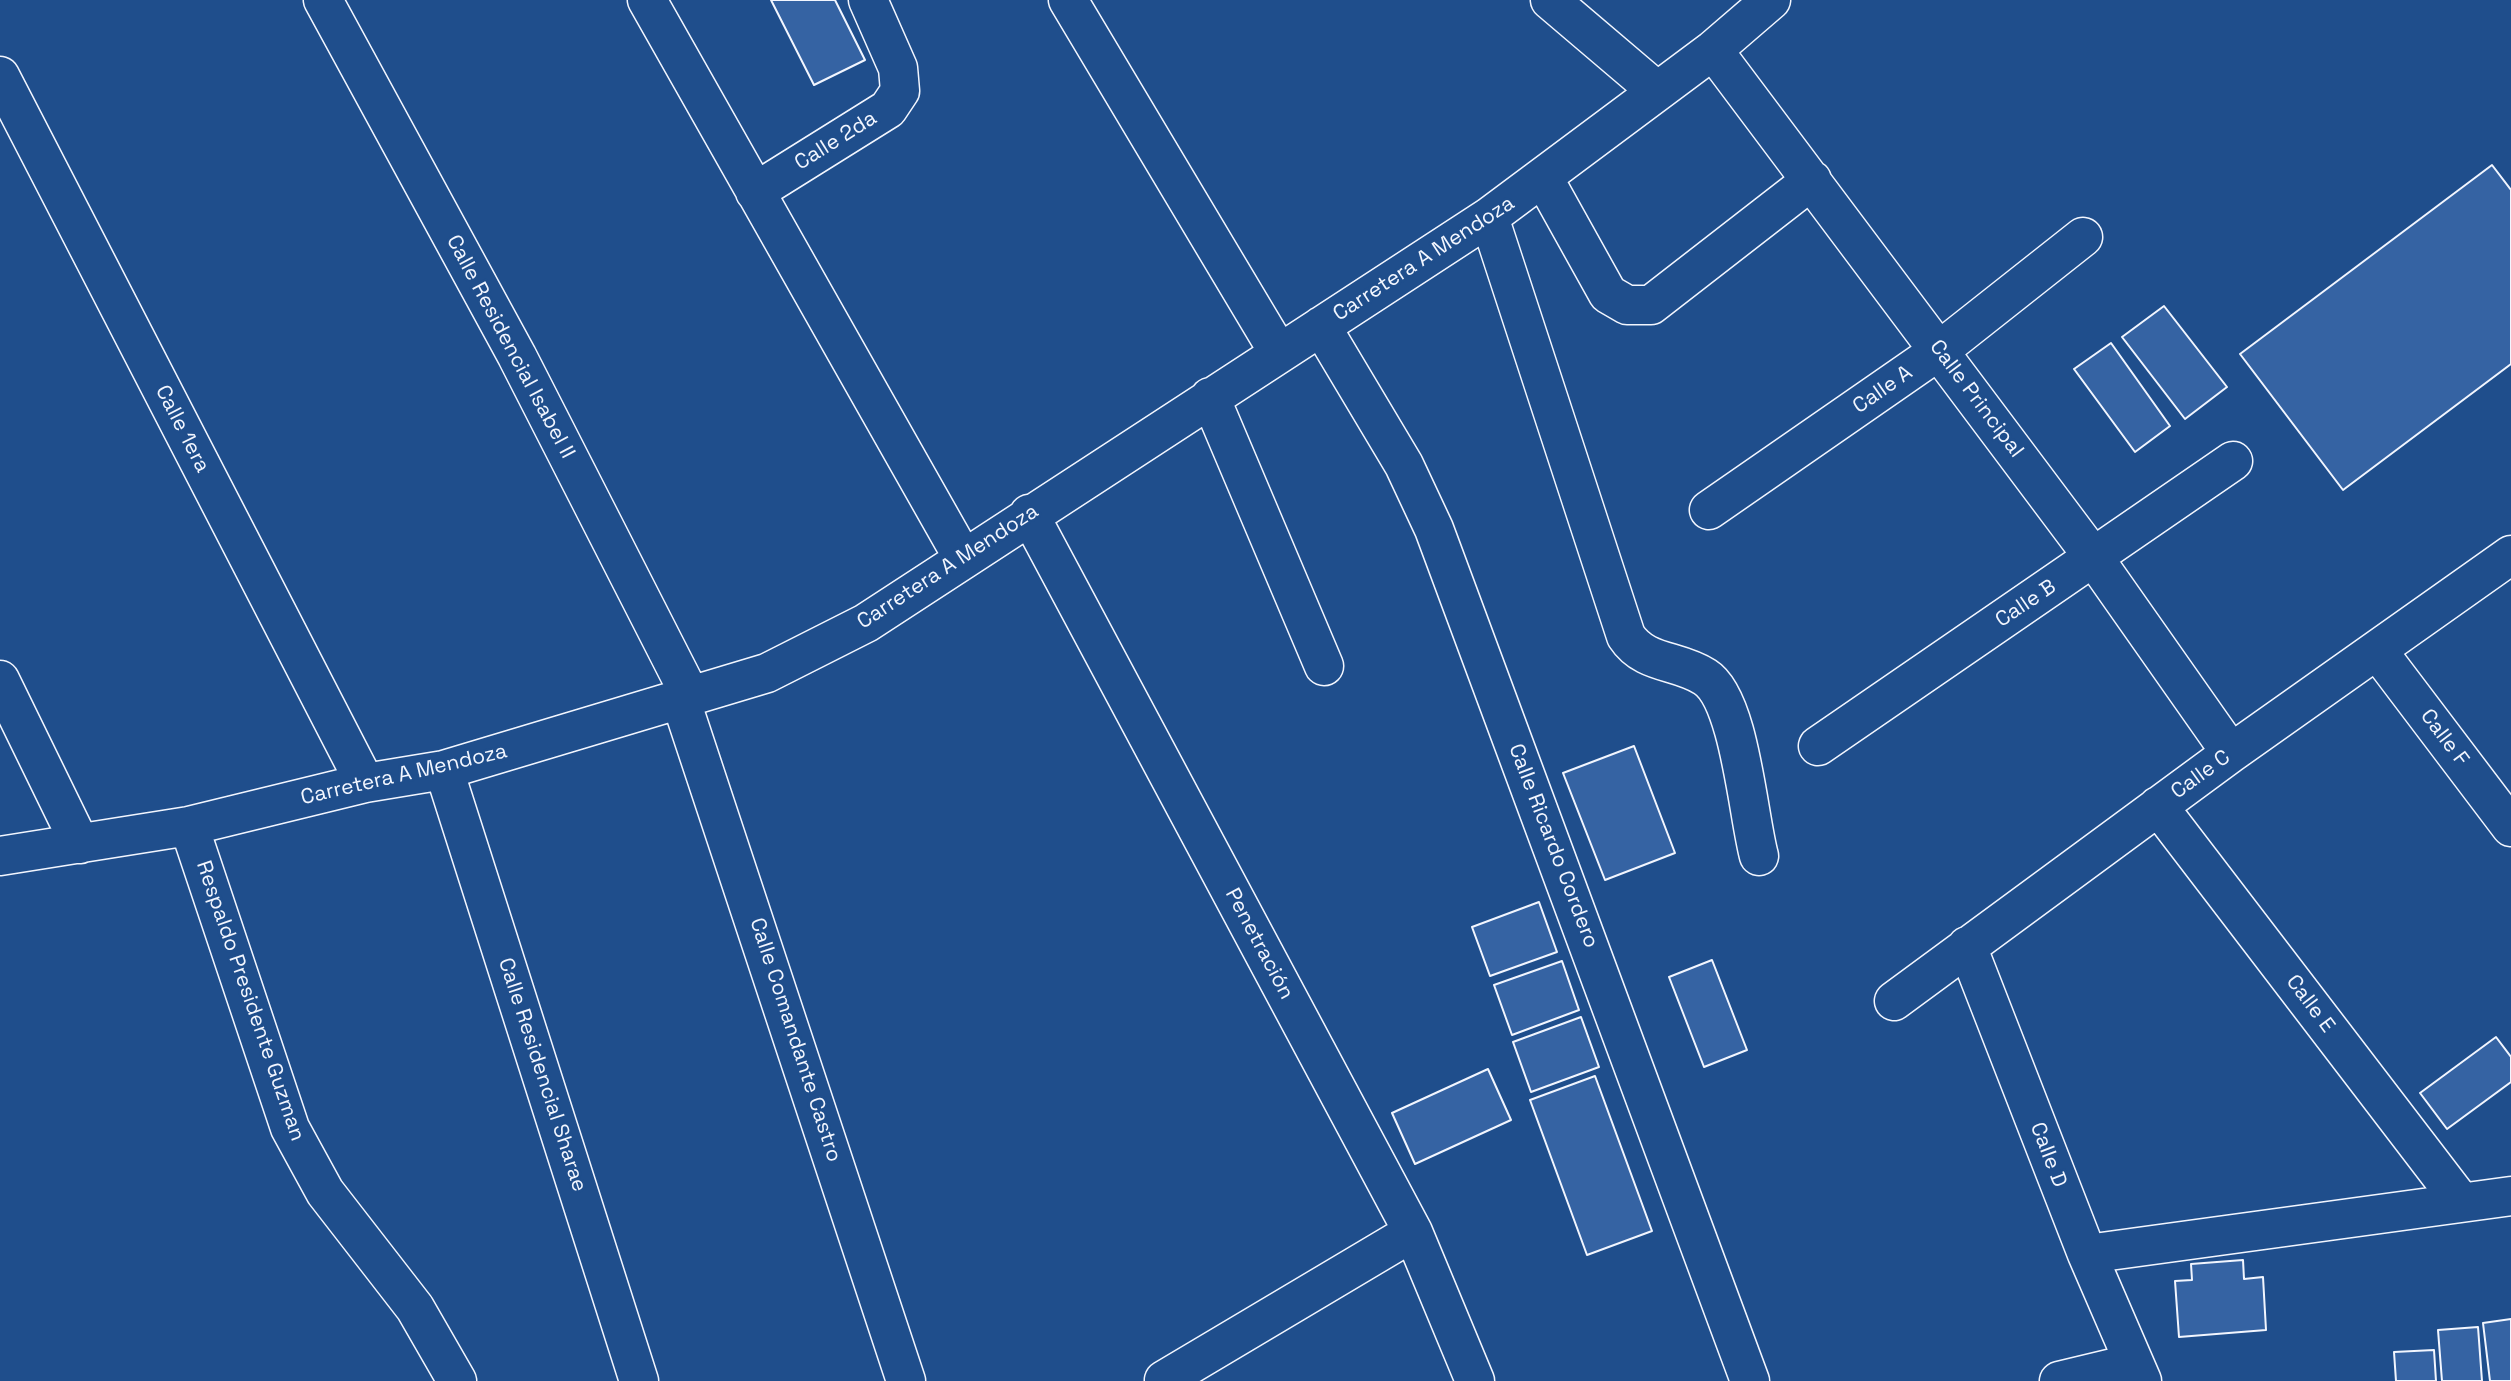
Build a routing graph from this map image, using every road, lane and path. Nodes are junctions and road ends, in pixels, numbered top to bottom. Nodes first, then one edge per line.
1 (323, 0) edge
2 (647, 0) edge
3 (868, 0) edge
4 (1068, 0) edge
5 (1550, 0) edge
6 (1771, 0) edge
7 (1713, 50) junction
8 (0, 76) edge
9 (1657, 91) junction
10 (1544, 179) junction
11 (1812, 180) junction
12 (755, 192) junction
13 (1489, 217) junction
14 (2083, 237) dead end
15 (1321, 326) junction
16 (1940, 350) junction
17 (1279, 353) junction
18 (1210, 397) junction
19 (2233, 461) dead end
20 (1710, 510) dead end
21 (1029, 514) junction
22 (2511, 555) edge
23 (963, 558) junction
24 (2094, 558) junction
25 (2377, 650) junction
26 (1324, 666) dead end
27 (0, 680) edge
28 (686, 699) junction
29 (1818, 746) dead end
30 (2231, 753) junction
31 (444, 770) junction
32 (365, 783) junction
33 (2158, 806) junction
34 (189, 826) junction
35 (2511, 827) edge
36 (80, 844) junction
37 (0, 856) edge
38 (1759, 856) dead end
39 (1967, 946) junction
40 (1894, 1001) dead end
41 (2511, 1196) edge
42 (2461, 1202) junction
43 (1413, 1232) junction
44 (2087, 1254) junction
45 (2138, 1372) edge
46 (1164, 1380) edge
47 (457, 1381) edge
48 (639, 1381) edge
49 (906, 1381) edge
50 (1475, 1381) edge
51 (1750, 1381) edge
52 (2059, 1381) edge

1 - 28 street, Calle Residencial Isabel II
2 - 12 street
3 - 12 street, Calle 2da
4 - 17 street
5 - 9 street
6 - 7 street, Carretera A Mendoza
7 - 9 street, Carretera A Mendoza
7 - 11 street, Calle Principal
8 - 32 street, Calle 1era
9 - 10 street, Carretera A Mendoza
10 - 11 street
10 - 13 street, Carretera A Mendoza
11 - 16 street, Calle Principal
12 - 23 street
13 - 15 street, Carretera A Mendoza
13 - 38 street
14 - 16 street, Calle A
15 - 17 street, Carretera A Mendoza
15 - 51 street, Calle Ricardo Cordero
16 - 20 street, Calle A
16 - 24 street, Calle Principal
17 - 18 street, Carretera A Mendoza
18 - 21 street, Carretera A Mendoza
18 - 26 street
19 - 24 street, Calle B
21 - 23 street, Carretera A Mendoza
21 - 43 street, Penetración
22 - 25 street, Calle C
23 - 28 street, Carretera A Mendoza
24 - 29 street, Calle B
24 - 30 street, Calle Principal
25 - 30 street, Calle C
25 - 35 street, Calle F
27 - 36 street
28 - 31 street, Carretera A Mendoza
28 - 49 street, Calle Comandante Castro
30 - 33 street, Calle C
31 - 32 street, Carretera A Mendoza
31 - 48 street, Calle Residencial Sharae
32 - 34 street, Carretera A Mendoza
33 - 39 street, Calle C
33 - 42 street, Calle E
34 - 36 street, Carretera A Mendoza
34 - 47 street, Respaldo Presidente Guzman
36 - 37 street, Carretera A Mendoza
39 - 40 street, Calle C
39 - 44 street, Calle D
41 - 42 street
42 - 44 street
43 - 46 street
43 - 50 street, Penetración
44 - 45 street, Calle D
45 - 52 street

